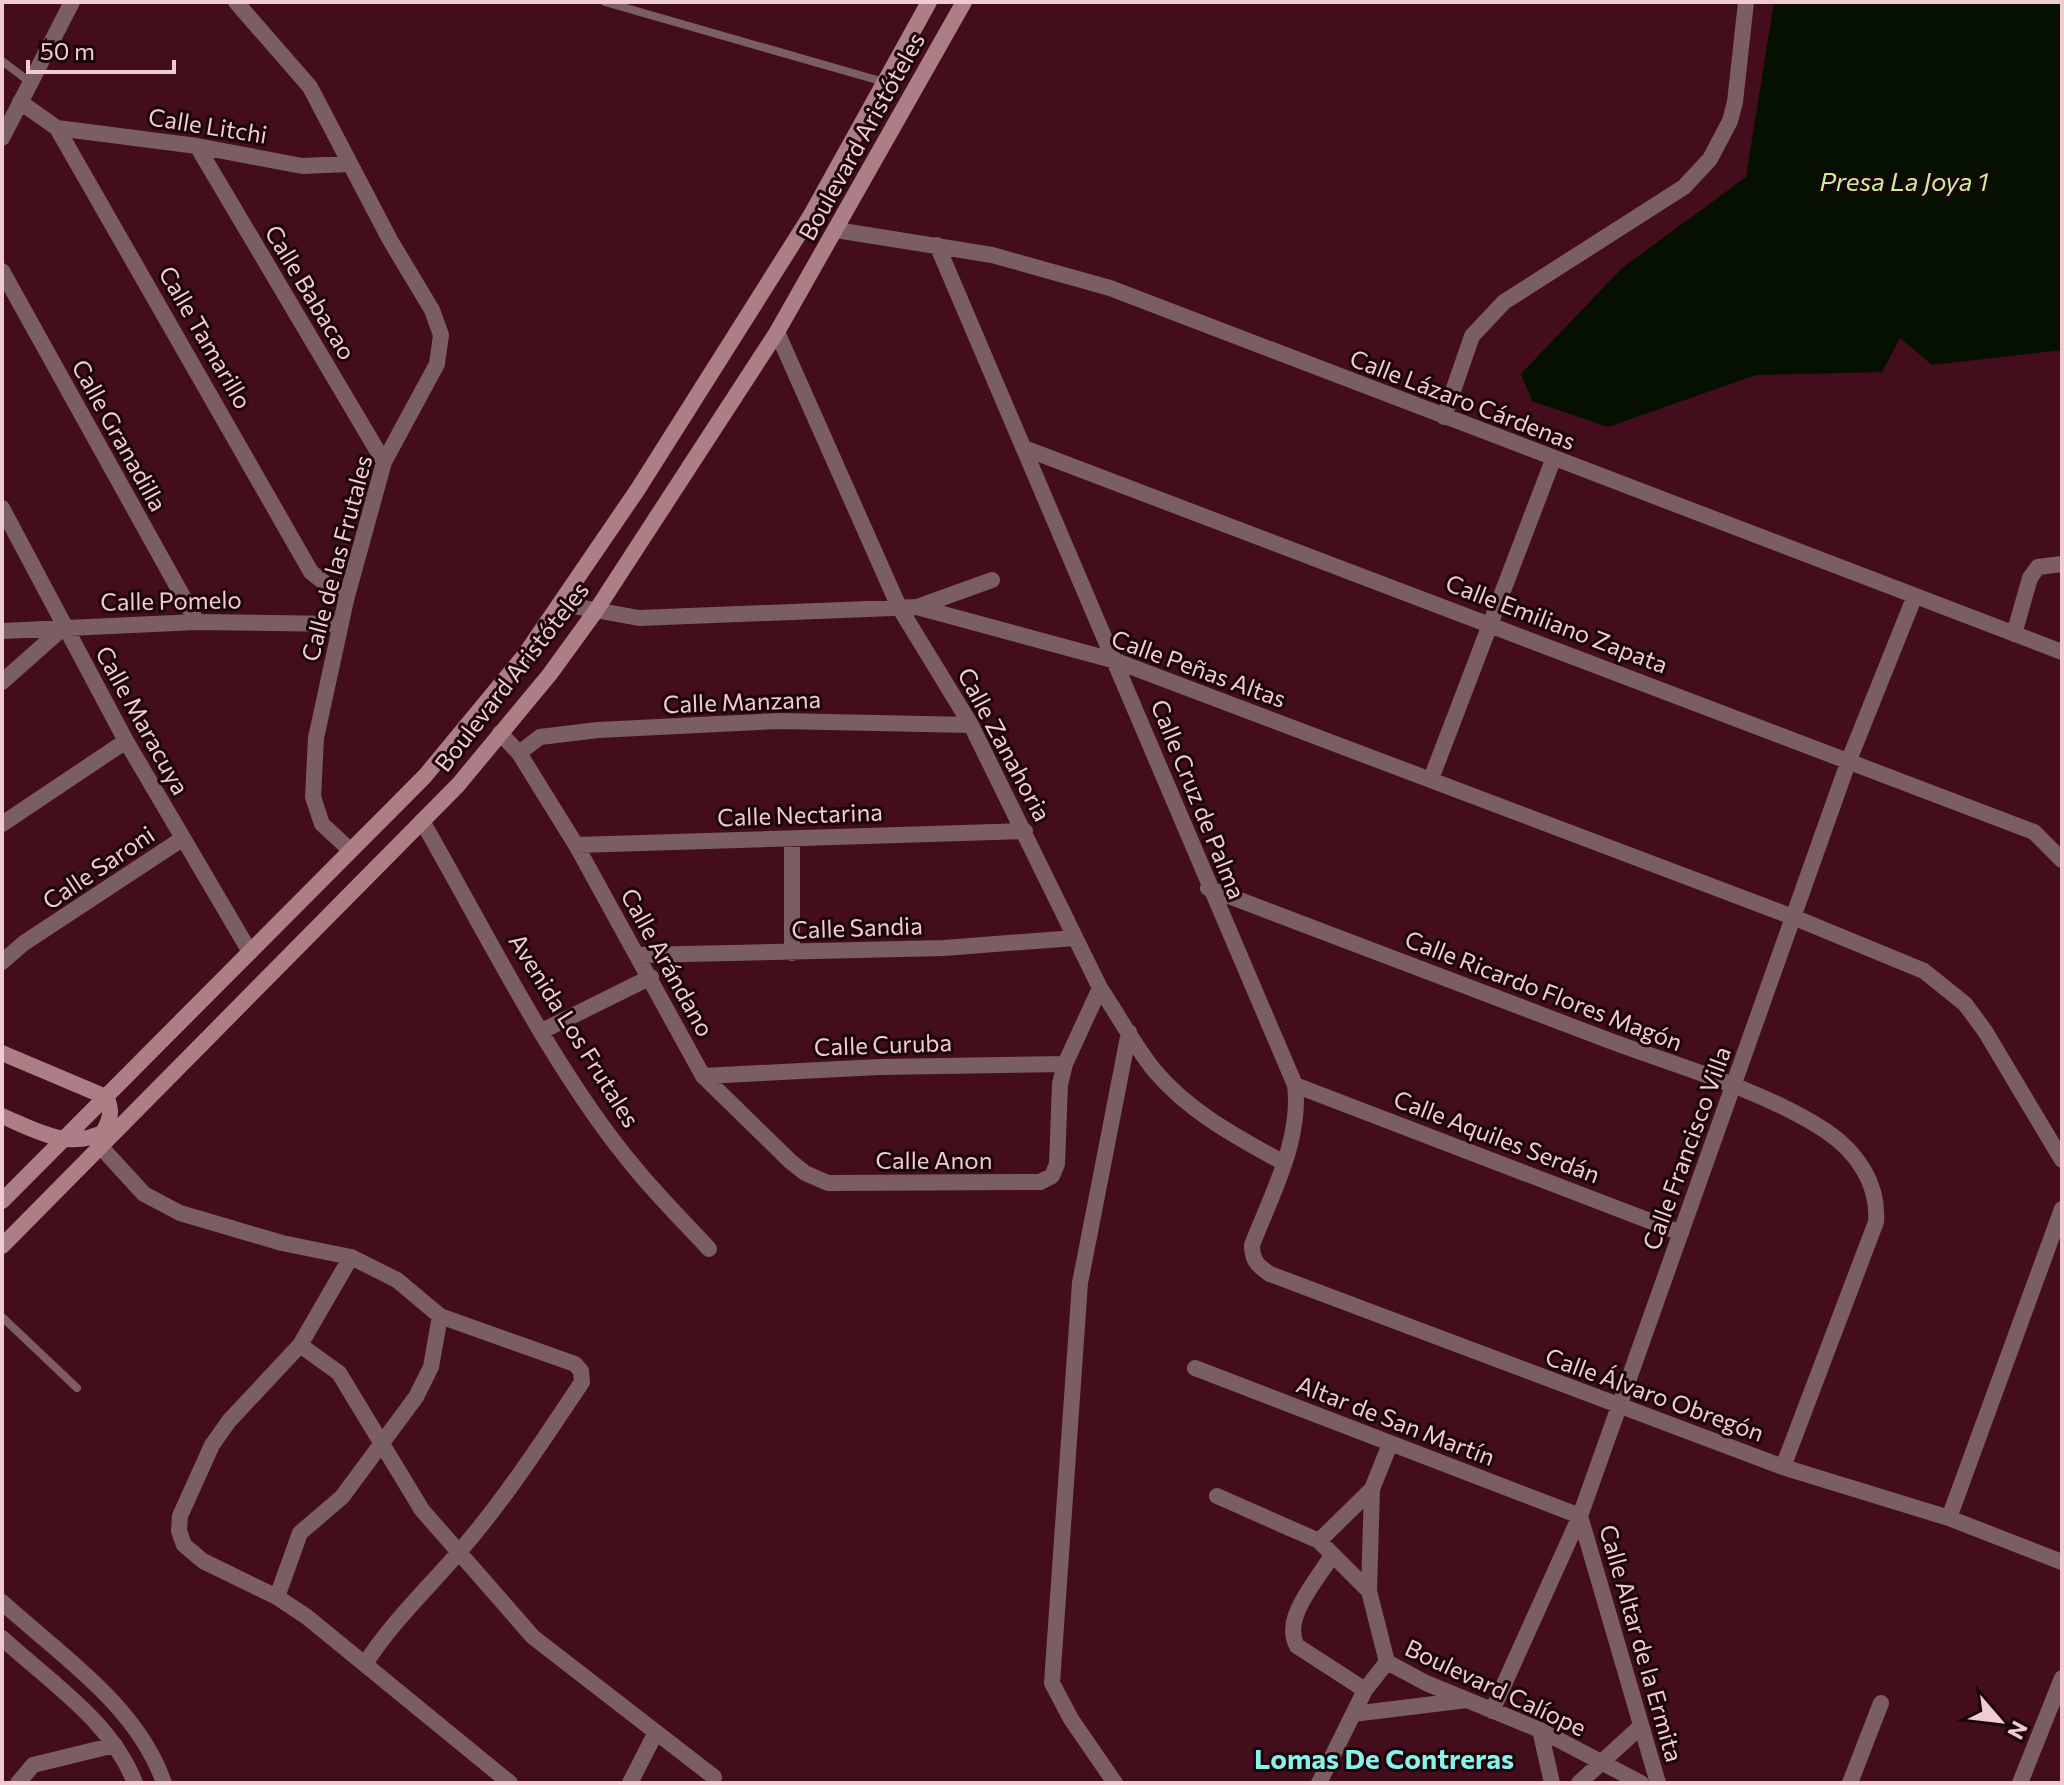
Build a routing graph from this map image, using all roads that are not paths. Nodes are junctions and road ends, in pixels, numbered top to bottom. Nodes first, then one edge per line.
1 (72, 2) edge
2 (236, 2) edge
3 (605, 2) edge
4 (929, 2) edge
5 (964, 2) edge
6 (1746, 2) edge
7 (2, 61) edge
8 (884, 82) junction
9 (31, 83) junction
10 (20, 102) junction
11 (57, 128) junction
12 (2, 138) edge
13 (197, 146) junction
14 (350, 164) junction
15 (836, 230) junction
16 (937, 245) junction
17 (2, 271) edge
18 (777, 332) junction
19 (1444, 417) junction
20 (1024, 448) junction
21 (1553, 460) junction
22 (384, 462) junction
23 (2, 508) edge
24 (2062, 564) edge
25 (992, 580) dead end
26 (1914, 598) junction
27 (346, 600) junction
28 (562, 604) junction
29 (899, 607) junction
30 (917, 607) junction
31 (595, 612) junction
32 (197, 622) junction
33 (1491, 623) junction
34 (341, 624) junction
35 (64, 627) junction
36 (2, 631) edge
37 (2014, 634) junction
38 (2062, 652) edge
39 (1116, 661) junction
40 (2, 682) edge
41 (971, 725) junction
42 (500, 733) junction
43 (126, 741) junction
44 (519, 753) junction
45 (1849, 760) junction
46 (1431, 779) junction
47 (422, 821) junction
48 (2, 824) edge
49 (1025, 831) junction
50 (182, 839) junction
51 (792, 839) junction
52 (576, 845) junction
53 (349, 849) junction
54 (2062, 860) edge
55 (1208, 888) junction
56 (1793, 917) junction
57 (1075, 938) junction
58 (250, 952) junction
59 (792, 953) junction
60 (639, 955) junction
61 (2, 962) edge
62 (651, 977) junction
63 (1100, 988) junction
64 (183, 1022) junction
65 (542, 1031) junction
66 (1129, 1032) junction
67 (2, 1053) edge
68 (1065, 1064) junction
69 (703, 1076) junction
70 (72, 1083) junction
71 (1295, 1085) junction
72 (1734, 1088) junction
73 (106, 1097) junction
74 (2, 1116) edge
75 (101, 1139) junction
76 (60, 1140) junction
77 (2062, 1160) edge
78 (1284, 1163) junction
79 (828, 1183) joint
80 (2, 1201) edge
81 (2062, 1209) edge
82 (1681, 1233) junction
83 (1252, 1245) joint
84 (2, 1246) edge
85 (709, 1249) dead end
86 (351, 1257) junction
87 (440, 1316) junction
88 (2, 1317) edge
89 (300, 1345) junction
90 (1195, 1368) dead end
91 (77, 1388) dead end
92 (1619, 1406) junction
93 (382, 1444) junction
94 (1390, 1444) junction
95 (1783, 1467) junction
96 (1372, 1489) junction
97 (1217, 1496) dead end
98 (1580, 1516) junction
99 (1949, 1518) junction
100 (1319, 1541) junction
101 (461, 1551) junction
102 (1332, 1555) junction
103 (2062, 1562) edge
104 (1369, 1591) junction
105 (277, 1597) junction
106 (2, 1602) edge
107 (2, 1638) edge
108 (1387, 1662) junction
109 (365, 1664) junction
110 (2062, 1678) edge
111 (1365, 1690) junction
112 (1467, 1700) junction
113 (1881, 1703) dead end
114 (1492, 1711) junction
115 (1353, 1714) junction
116 (1640, 1727) junction
117 (1540, 1730) junction
118 (656, 1732) junction
119 (115, 1745) junction
120 (1600, 1764) junction
121 (714, 1777) dead end
122 (18, 1783) edge
123 (135, 1783) edge
124 (164, 1783) edge
125 (510, 1783) edge
126 (630, 1783) edge
127 (1115, 1783) edge
128 (1319, 1783) edge
129 (1552, 1783) edge
130 (1579, 1783) edge
131 (1641, 1783) edge
132 (1658, 1783) edge
133 (1850, 1783) edge
134 (2020, 1783) edge

1 - 9 street
2 - 14 street, Calle de las Frutales
3 - 8 lane
4 - 8 street, Boulevard Aristóteles
5 - 15 street, Boulevard Aristóteles
6 - 19 street
7 - 9 lane
8 - 28 street, Boulevard Aristóteles
9 - 10 street
10 - 11 street, Calle Tamarillo
10 - 12 street
11 - 13 street, Calle Litchi
11 - 27 street, Calle Tamarillo
13 - 14 street, Calle Litchi
13 - 22 street, Calle Babacao
14 - 22 street, Calle de las Frutales
15 - 16 street, Calle Lázaro Cárdenas
15 - 18 street, Boulevard Aristóteles
16 - 19 street, Calle Lázaro Cárdenas
16 - 20 street, Calle Cruz de Palma
17 - 32 street, Calle Granadilla
18 - 29 street, Calle Zanahoria
18 - 31 street, Boulevard Aristóteles
19 - 21 street, Calle Lázaro Cárdenas
20 - 33 street, Calle Emiliano Zapata
20 - 39 street, Calle Cruz de Palma
21 - 26 street, Calle Lázaro Cárdenas
21 - 33 street
22 - 27 street, Calle de las Frutales
23 - 35 street, Calle Maracuya
24 - 37 street
25 - 30 street
26 - 37 street, Calle Lázaro Cárdenas
26 - 45 street, Calle Francisco Villa
27 - 34 street, Calle de las Frutales
28 - 31 street, Calle Peñas Altas
28 - 53 street, Boulevard Aristóteles
29 - 30 street, Calle Peñas Altas
29 - 31 street, Calle Peñas Altas
29 - 41 street, Calle Zanahoria
30 - 39 street, Calle Peñas Altas
31 - 42 street, Boulevard Aristóteles
32 - 34 street, Calle Pomelo
32 - 35 street, Calle Pomelo
33 - 45 street, Calle Emiliano Zapata
33 - 46 street
34 - 53 street, Calle de las Frutales
35 - 36 street, Calle Pomelo
35 - 40 street
35 - 43 street, Calle Maracuya
37 - 38 street, Calle Lázaro Cárdenas
39 - 46 street, Calle Peñas Altas
39 - 55 street, Calle Cruz de Palma
41 - 44 street, Calle Manzana
41 - 49 street, Calle Zanahoria
42 - 44 street, Calle Arándano
42 - 47 street, Boulevard Aristóteles
43 - 48 street
43 - 50 street, Calle Maracuya
44 - 52 street, Calle Arándano
45 - 54 street, Calle Emiliano Zapata
45 - 56 street, Calle Francisco Villa
46 - 56 street, Calle Peñas Altas
47 - 65 street, Avenida Los Frutales
47 - 75 street, Boulevard Aristóteles
49 - 51 street, Calle Nectarina
49 - 57 street, Calle Zanahoria
50 - 58 street, Calle Maracuya
50 - 61 street, Calle Saroni
51 - 52 street, Calle Nectarina
51 - 59 street
52 - 60 street, Calle Arándano
53 - 58 street, Boulevard Aristóteles
55 - 71 street, Calle Cruz de Palma
55 - 72 street, Calle Ricardo Flores Magón
56 - 72 street, Calle Francisco Villa
56 - 77 street, Calle Peñas Altas
57 - 59 street, Calle Sandia
57 - 63 street, Calle Zanahoria
58 - 64 street, Boulevard Aristóteles
59 - 60 street, Calle Sandia
60 - 62 street, Calle Arándano
62 - 65 street
62 - 69 street, Calle Arándano
63 - 66 street, Calle Zanahoria
63 - 68 street
64 - 70 street
64 - 73 street, Boulevard Aristóteles
65 - 85 street, Avenida Los Frutales
66 - 78 street, Calle Zanahoria
66 - 127 street
67 - 70 street
68 - 69 street, Calle Curuba
68 - 79 street, Calle Anon
69 - 79 street, Calle Arándano
70 - 73 street
71 - 78 street, Calle Cruz de Palma
71 - 82 street, Calle Aquiles Serdán
72 - 82 street, Calle Francisco Villa
72 - 95 street, Calle Ricardo Flores Magón
73 - 75 street
73 - 76 street, Boulevard Aristóteles
74 - 76 street
75 - 76 street
75 - 84 street, Boulevard Aristóteles
75 - 86 street
76 - 80 street, Boulevard Aristóteles
78 - 83 street, Calle Cruz de Palma
81 - 99 street
82 - 92 street, Calle Francisco Villa
83 - 92 street, Calle Álvaro Obregón
86 - 87 street
86 - 89 street
87 - 93 street
87 - 101 street
88 - 91 lane
89 - 93 street
89 - 105 street
90 - 94 street, Altar de San Martín
92 - 95 street, Calle Álvaro Obregón
92 - 98 street, Calle Francisco Villa
93 - 101 street
93 - 105 street
94 - 96 street
94 - 98 street, Altar de San Martín
95 - 99 street, Calle Álvaro Obregón
96 - 100 street
96 - 104 street, Boulevard Calíope
97 - 100 street
98 - 114 street, Calle Francisco Villa
98 - 116 street, Calle Altar de la Ermita
99 - 103 street, Calle Álvaro Obregón
100 - 102 street
101 - 109 street
101 - 118 street
102 - 104 street
102 - 111 street
104 - 108 street, Boulevard Calíope
105 - 109 street
106 - 124 street
107 - 119 street
108 - 111 street
108 - 112 street, Boulevard Calíope
109 - 125 street
110 - 134 street
111 - 115 street
112 - 114 street, Boulevard Calíope
112 - 115 street
113 - 133 street
114 - 117 street, Boulevard Calíope
115 - 128 street
116 - 120 street
116 - 132 street, Calle Altar de la Ermita
117 - 120 street, Boulevard Calíope
117 - 129 street
118 - 121 street
118 - 126 street
119 - 122 street
119 - 123 street
120 - 130 street
120 - 131 street, Boulevard Calíope

